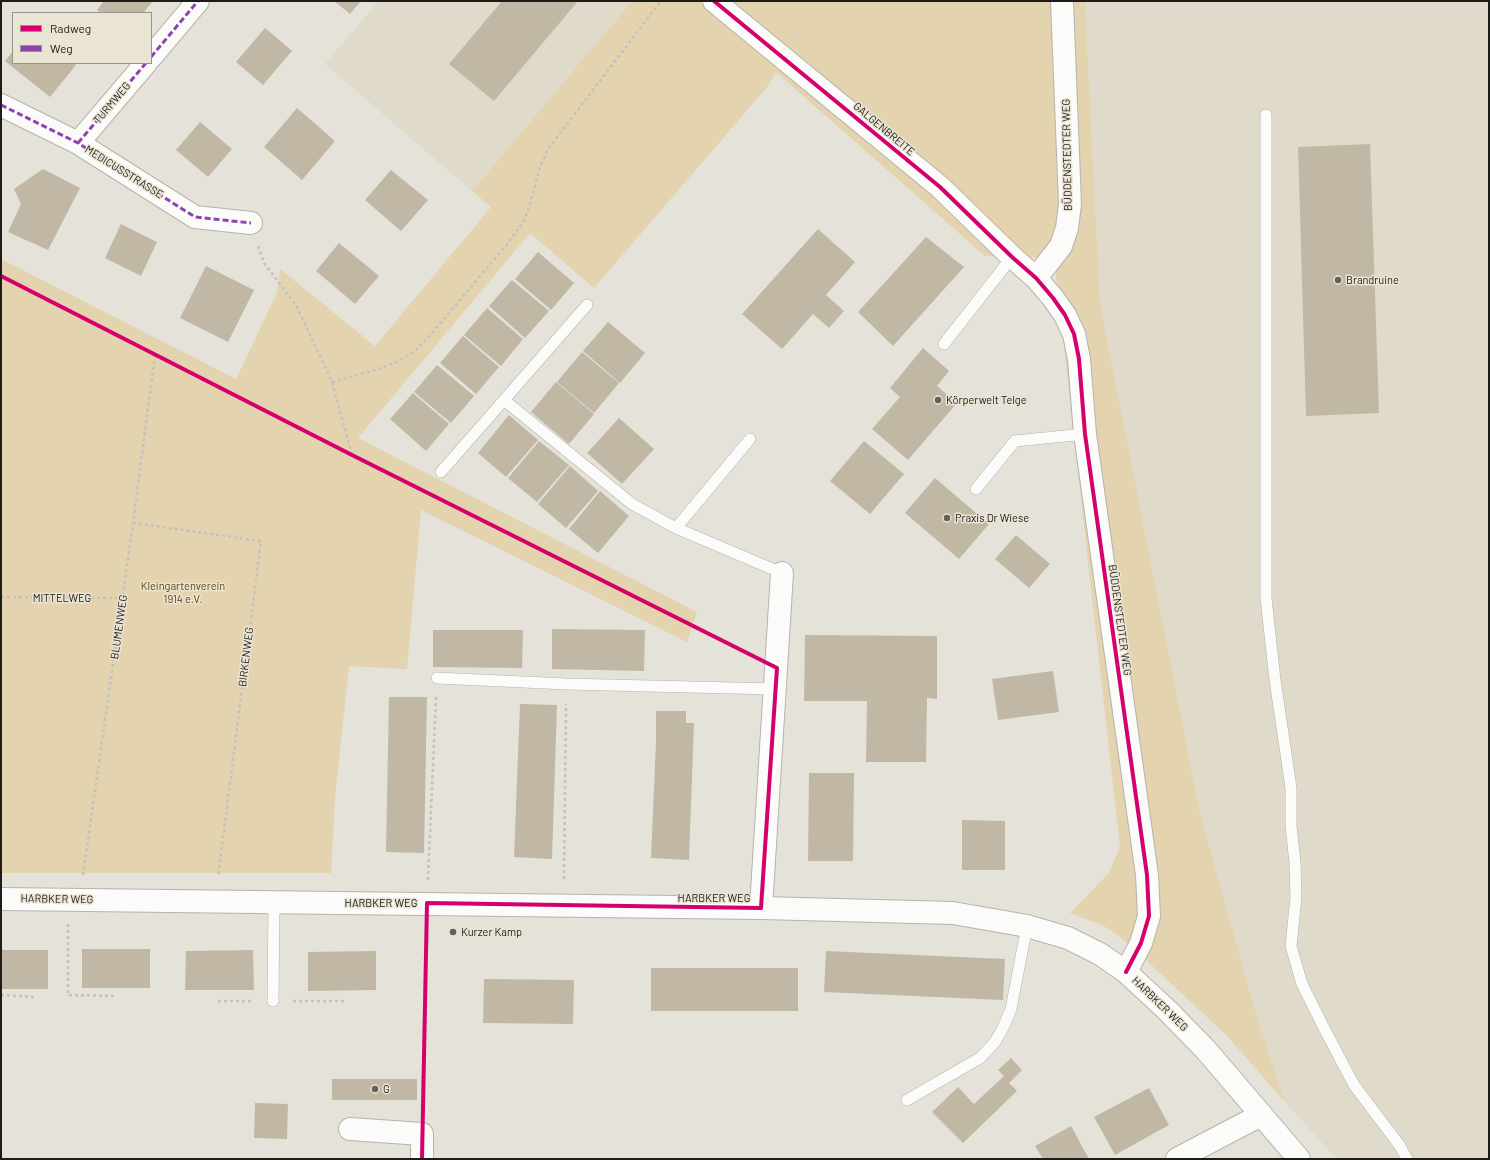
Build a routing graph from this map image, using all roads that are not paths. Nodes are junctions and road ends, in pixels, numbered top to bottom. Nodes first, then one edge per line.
1 (198, 1) edge
2 (714, 1) edge
3 (1062, 1) edge
4 (152, 56) edge
5 (145, 64) edge
6 (1, 105) edge
7 (1266, 115) dead end
8 (78, 143) junction
9 (251, 223) road end
10 (1012, 257) junction
11 (1036, 278) junction
12 (587, 305) dead end
13 (944, 344) dead end
14 (504, 400) junction
15 (1085, 434) junction
16 (750, 439) dead end
17 (441, 472) dead end
18 (976, 489) dead end
19 (676, 528) junction
20 (782, 573) joint
21 (437, 678) road end
22 (775, 689) junction
23 (1, 899) edge
24 (274, 902) junction
25 (761, 908) junction
26 (1027, 926) junction
27 (1126, 972) junction
28 (273, 1001) dead end
29 (907, 1100) dead end
30 (1261, 1115) junction
31 (350, 1129) dead end
32 (422, 1159) edge
33 (1177, 1159) edge
34 (1299, 1159) edge
35 (1407, 1159) edge

1 - 4 street
2 - 10 street, GALGENBREITE
3 - 11 street, BÜDDENSTEDTER WEG
5 - 8 street, TURMWEG
6 - 8 street, MEDICUSSTRASSE
7 - 35 lane
8 - 9 street, MEDICUSSTRASSE
10 - 11 street, GALGENBREITE
10 - 13 lane
11 - 15 street, BÜDDENSTEDTER WEG
12 - 14 lane
14 - 17 lane
14 - 19 lane
15 - 18 lane
15 - 27 street, BÜDDENSTEDTER WEG
16 - 19 lane
19 - 20 lane
20 - 22 street, HARBKER WEG
21 - 22 lane
22 - 25 street, HARBKER WEG
23 - 24 street, HARBKER WEG
24 - 25 street, HARBKER WEG
24 - 28 lane
25 - 26 street, HARBKER WEG
26 - 27 street, HARBKER WEG
26 - 29 lane
27 - 30 street, HARBKER WEG
30 - 33 street
30 - 34 street, HARBKER WEG
31 - 32 street

